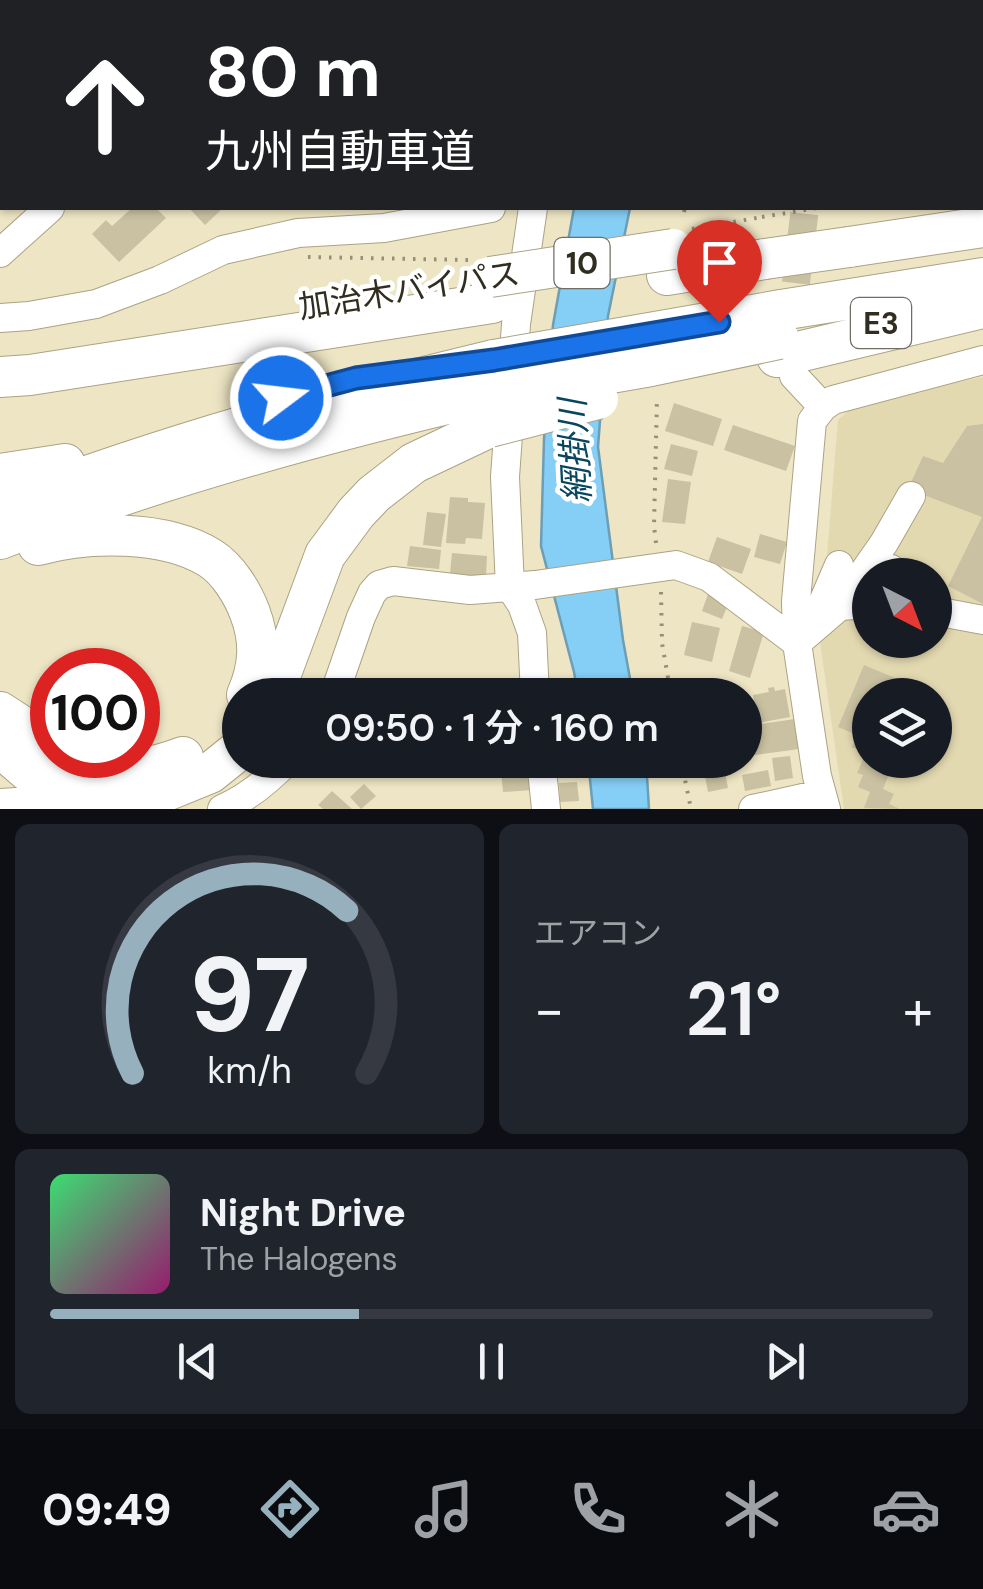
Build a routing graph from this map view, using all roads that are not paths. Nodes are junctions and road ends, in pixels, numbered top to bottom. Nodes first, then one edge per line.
1 (48, 210) edge
2 (481, 210) edge
3 (533, 210) edge
4 (925, 210) edge
5 (837, 226) edge
6 (983, 227) edge
7 (679, 235) edge
8 (0, 253) edge
9 (983, 278) edge
10 (484, 280) junction
11 (983, 308) edge
12 (0, 318) edge
13 (783, 346) junction
14 (0, 352) edge
15 (983, 360) edge
16 (0, 377) edge
17 (490, 394) junction
18 (823, 408) junction
19 (0, 474) edge
20 (911, 496) dead end
21 (0, 508) edge
22 (0, 539) edge
23 (0, 557) edge
24 (878, 558) edge
25 (838, 564) dead end
26 (523, 586) junction
27 (852, 606) edge
28 (952, 615) edge
29 (983, 620) edge
30 (803, 638) junction
31 (254, 678) edge
32 (279, 678) edge
33 (340, 678) edge
34 (534, 678) edge
35 (0, 712) edge
36 (30, 732) edge
37 (222, 733) edge
38 (0, 747) edge
39 (222, 764) edge
40 (160, 765) edge
41 (269, 778) edge
42 (543, 778) edge
43 (823, 801) edge
44 (0, 804) edge
45 (83, 809) edge
46 (222, 809) edge
47 (546, 809) edge
48 (753, 809) edge

1 - 8 street
2 - 12 street
3 - 26 street
4 - 5 highway, 加治木バイパス / 10
5 - 6 highway, 加治木バイパス / 10
5 - 7 highway, 加治木バイパス / 10
7 - 10 highway, 加治木バイパス / 10, bridge
9 - 13 highway, E3
10 - 14 highway, 加治木バイパス / 10
10 - 16 highway, 加治木バイパス / 10
11 - 13 highway, E3
13 - 17 highway, E3, bridge
13 - 17 highway, bridge
13 - 18 street
15 - 18 street
17 - 19 highway
17 - 21 highway, E3
17 - 22 highway, E3
17 - 32 highway
18 - 30 street
20 - 24 street
23 - 31 highway
25 - 30 street
26 - 30 street
26 - 33 street
26 - 34 street
27 - 30 street
28 - 29 street
30 - 43 street
35 - 36 highway
37 - 40 highway
38 - 39 highway
41 - 46 street
42 - 47 street
43 - 48 street
44 - 45 street

